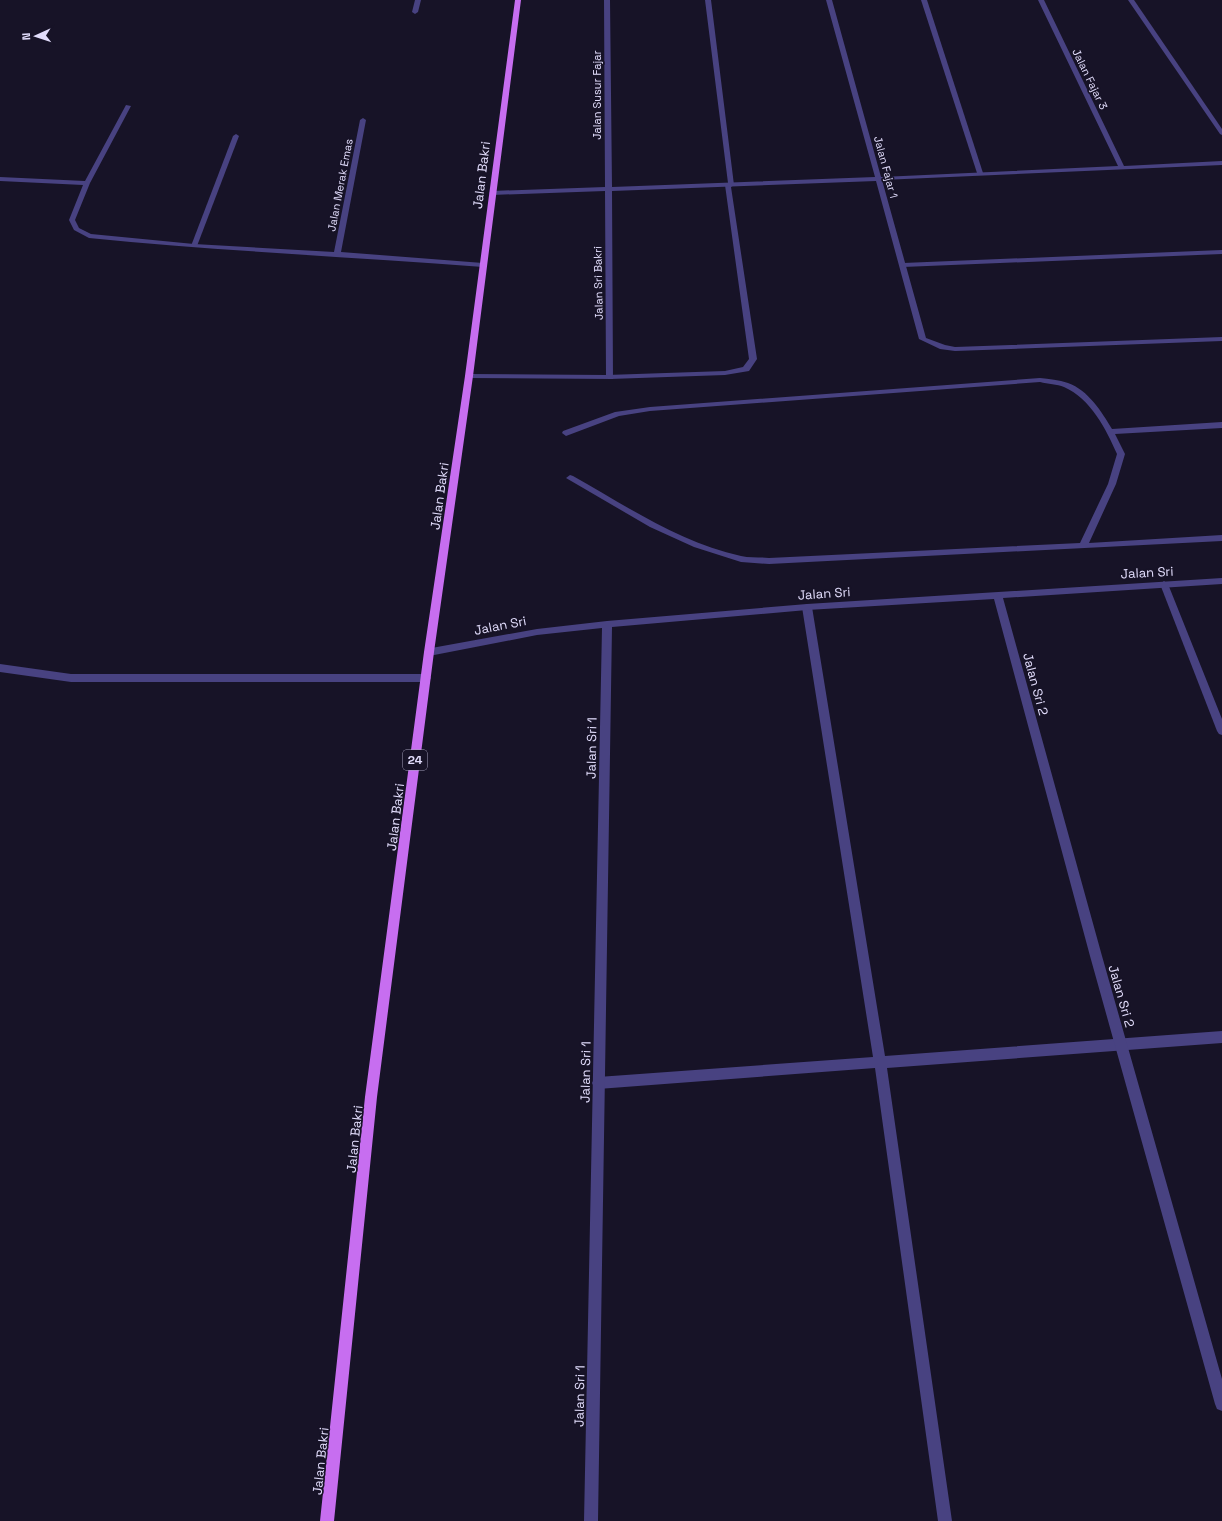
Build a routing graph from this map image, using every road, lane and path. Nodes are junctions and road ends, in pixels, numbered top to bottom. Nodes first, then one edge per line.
1 (418, 0) edge
2 (518, 0) edge
3 (607, 0) edge
4 (708, 0) edge
5 (829, 0) edge
6 (924, 0) edge
7 (1041, 0) edge
8 (1131, 0) edge
9 (415, 12) dead end
10 (128, 106) dead end
11 (363, 120) dead end
12 (1222, 133) edge
13 (236, 136) dead end
14 (1219, 163) edge
15 (1121, 166) junction
16 (1222, 170) edge
17 (980, 174) junction
18 (879, 178) junction
19 (0, 179) edge
20 (87, 183) junction
21 (729, 185) junction
22 (607, 189) junction
23 (492, 192) junction
24 (194, 246) junction
25 (1222, 252) edge
26 (337, 254) junction
27 (483, 265) junction
28 (902, 265) junction
29 (1222, 338) edge
30 (469, 376) junction
31 (610, 377) junction
32 (1222, 425) edge
33 (566, 432) dead end
34 (1111, 432) junction
35 (570, 478) dead end
36 (1222, 538) edge
37 (1083, 546) junction
38 (1222, 581) edge
39 (1164, 584) junction
40 (998, 595) junction
41 (807, 607) junction
42 (607, 624) junction
43 (430, 652) junction
44 (0, 668) edge
45 (426, 678) junction
46 (1222, 731) edge
47 (1222, 1038) edge
48 (1122, 1046) junction
49 (880, 1063) junction
50 (598, 1083) junction
51 (1222, 1404) edge
52 (327, 1521) edge
53 (591, 1521) edge
54 (945, 1521) edge

1 - 9 street
2 - 23 main road, Jalan Bakri / 24
3 - 22 street, Jalan Susur Fajar
4 - 21 street
5 - 18 street, Jalan Fajar 1
6 - 17 street
7 - 15 street, Jalan Fajar 3
8 - 12 street
10 - 20 street
11 - 26 street, Jalan Merak Emas
13 - 24 street
14 - 15 street
14 - 16 street
15 - 17 street
17 - 18 street
18 - 21 street
18 - 28 street, Jalan Fajar 1
19 - 20 street
20 - 24 street
21 - 22 street
21 - 31 street
22 - 23 street
22 - 31 street, Jalan Sri Bakri
23 - 27 main road, Jalan Bakri / 24
24 - 26 street
25 - 28 street
26 - 27 street
27 - 30 main road, Jalan Bakri / 24
28 - 29 street, Jalan Fajar 1
30 - 31 street
30 - 43 main road, Jalan Bakri / 24
32 - 34 street
33 - 34 street
34 - 37 street
35 - 37 street
36 - 37 street
38 - 39 street, Jalan Sri
39 - 40 street, Jalan Sri
39 - 46 street
40 - 41 street, Jalan Sri
40 - 48 street, Jalan Sri 2
41 - 42 street, Jalan Sri
41 - 49 street
42 - 43 street, Jalan Sri
42 - 50 street, Jalan Sri 1
43 - 45 main road, Jalan Bakri / 24
44 - 45 street
45 - 52 main road, Jalan Bakri / 24
47 - 48 street
48 - 49 street
48 - 51 street, Jalan Sri 2
49 - 50 street
49 - 54 street
50 - 53 street, Jalan Sri 1

